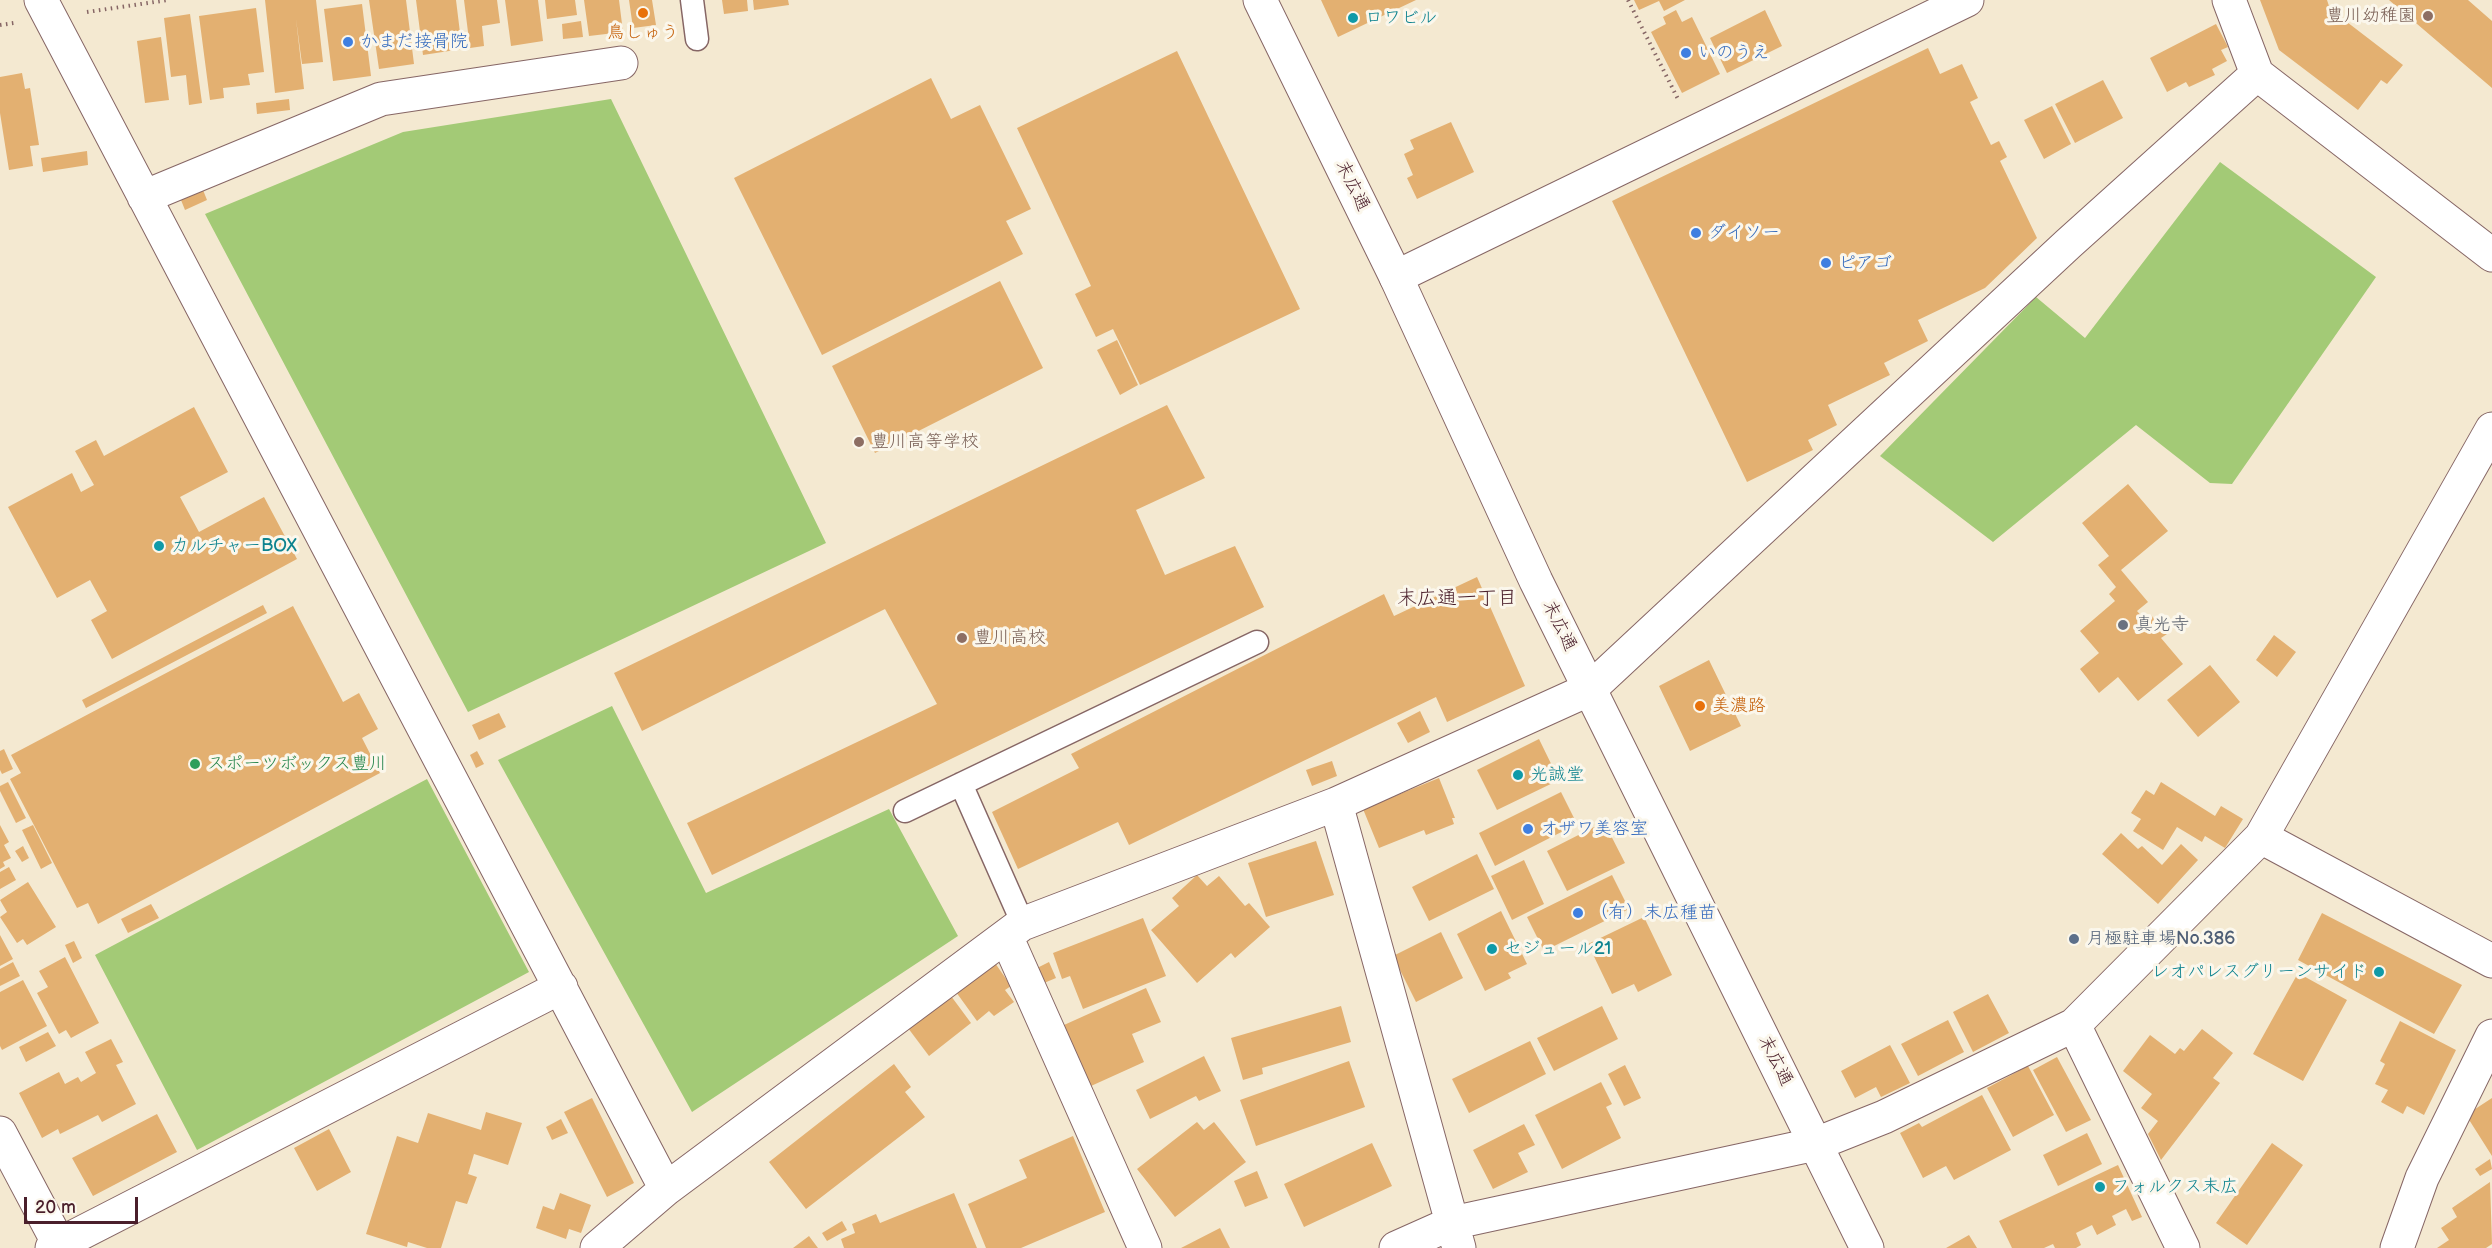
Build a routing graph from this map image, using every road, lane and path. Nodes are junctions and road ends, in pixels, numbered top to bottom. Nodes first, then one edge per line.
1 (41, 0) edge
2 (692, 0) edge
3 (1260, 0) edge
4 (1628, 0) edge
5 (1968, 0) edge
6 (2229, 0) edge
7 (697, 39) dead end
8 (621, 63) dead end
9 (2257, 74) junction
10 (1695, 132) junction
11 (144, 197) junction
12 (2492, 255) edge
13 (1396, 277) junction
14 (2492, 429) edge
15 (1257, 642) dead end
16 (1590, 689) junction
17 (961, 784) junction
18 (1336, 804) junction
19 (905, 811) dead end
20 (2261, 837) junction
21 (1014, 930) junction
22 (2492, 961) edge
23 (561, 987) junction
24 (2074, 1025) junction
25 (2489, 1053) edge
26 (0, 1133) edge
27 (1816, 1144) junction
28 (666, 1189) junction
29 (1456, 1236) edge
30 (610, 1244) edge
31 (57, 1247) edge
32 (1145, 1248) edge
33 (1396, 1248) edge
34 (1867, 1248) edge
35 (2183, 1248) edge
36 (2397, 1248) edge

1 - 11 street
2 - 7 lane
3 - 13 street, 末広通
4 - 10 path
5 - 10 street
6 - 9 street
8 - 11 street
9 - 12 street
9 - 16 street
10 - 13 street
11 - 23 street
13 - 16 street, 末広通
14 - 20 street
15 - 17 lane
16 - 18 street
16 - 27 street, 末広通
17 - 19 lane
17 - 21 lane
18 - 21 street
18 - 29 street
20 - 22 street
20 - 24 street
21 - 28 street
21 - 32 street
23 - 28 street
23 - 31 street
24 - 27 street
24 - 35 street
25 - 36 street
26 - 31 street
27 - 29 street
27 - 34 street, 末広通
28 - 30 street
29 - 33 street

